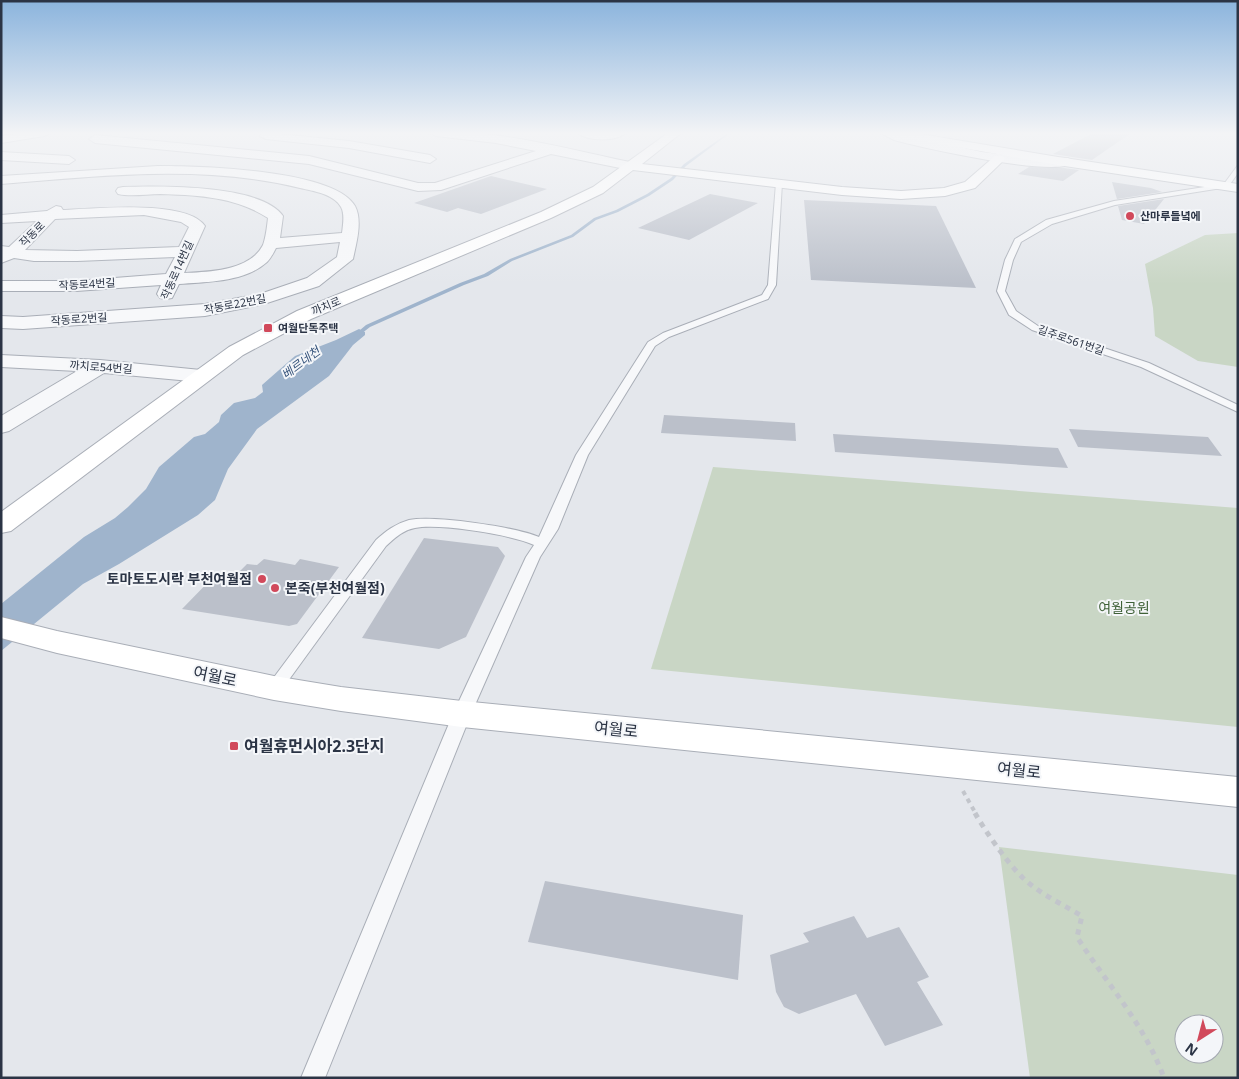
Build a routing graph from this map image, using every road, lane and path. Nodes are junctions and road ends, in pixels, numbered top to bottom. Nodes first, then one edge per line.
1 (82, 183) edge
2 (298, 183) edge
3 (300, 183) edge
4 (403, 183) edge
5 (450, 183) edge
6 (607, 183) edge
7 (774, 183) edge
8 (972, 183) edge
9 (1208, 183) edge
10 (779, 184) junction
11 (79, 187) dead end
12 (1232, 187) edge
13 (109, 191) dead end
14 (65, 200) dead end
15 (243, 200) junction
16 (51, 214) junction
17 (186, 218) junction
18 (1, 219) edge
19 (349, 237) junction
20 (267, 250) junction
21 (5, 254) edge
22 (188, 259) junction
23 (217, 260) dead end
24 (173, 279) junction
25 (1, 286) edge
26 (158, 314) junction
27 (1, 322) edge
28 (1, 361) edge
29 (100, 366) junction
30 (201, 376) junction
31 (1238, 409) edge
32 (1, 426) edge
33 (1, 525) edge
34 (541, 543) junction
35 (1, 627) edge
36 (274, 688) junction
37 (462, 714) junction
38 (946, 763) junction
39 (1238, 792) edge
40 (313, 1078) edge
41 (1164, 1078) edge

1 - 11 street
2 - 15 street
3 - 19 street, 작동로22번길
4 - 5 street
6 - 30 street, 까치로
7 - 10 street
8 - 10 street
9 - 12 street
10 - 34 lane
12 - 31 lane, 길주로561번길
13 - 15 street
14 - 16 street, 작동로
15 - 17 street
15 - 20 street
16 - 17 street, 작동로14번길
16 - 18 street, 작동로14번길
16 - 21 street, 작동로
17 - 22 street, 작동로14번길
19 - 20 street
19 - 26 street, 작동로22번길
20 - 23 street
20 - 24 street, 작동로4번길
21 - 22 street
22 - 24 street, 작동로14번길
24 - 25 street, 작동로4번길
24 - 26 street, 작동로14번길
26 - 27 street, 작동로2번길
28 - 29 street, 까치로54번길
29 - 30 street, 까치로54번길
29 - 32 street
30 - 33 street, 까치로
34 - 36 lane
34 - 37 lane
35 - 36 street, 여월로
36 - 37 street, 여월로
37 - 38 street, 여월로
37 - 40 lane
38 - 39 street, 여월로
38 - 41 path

